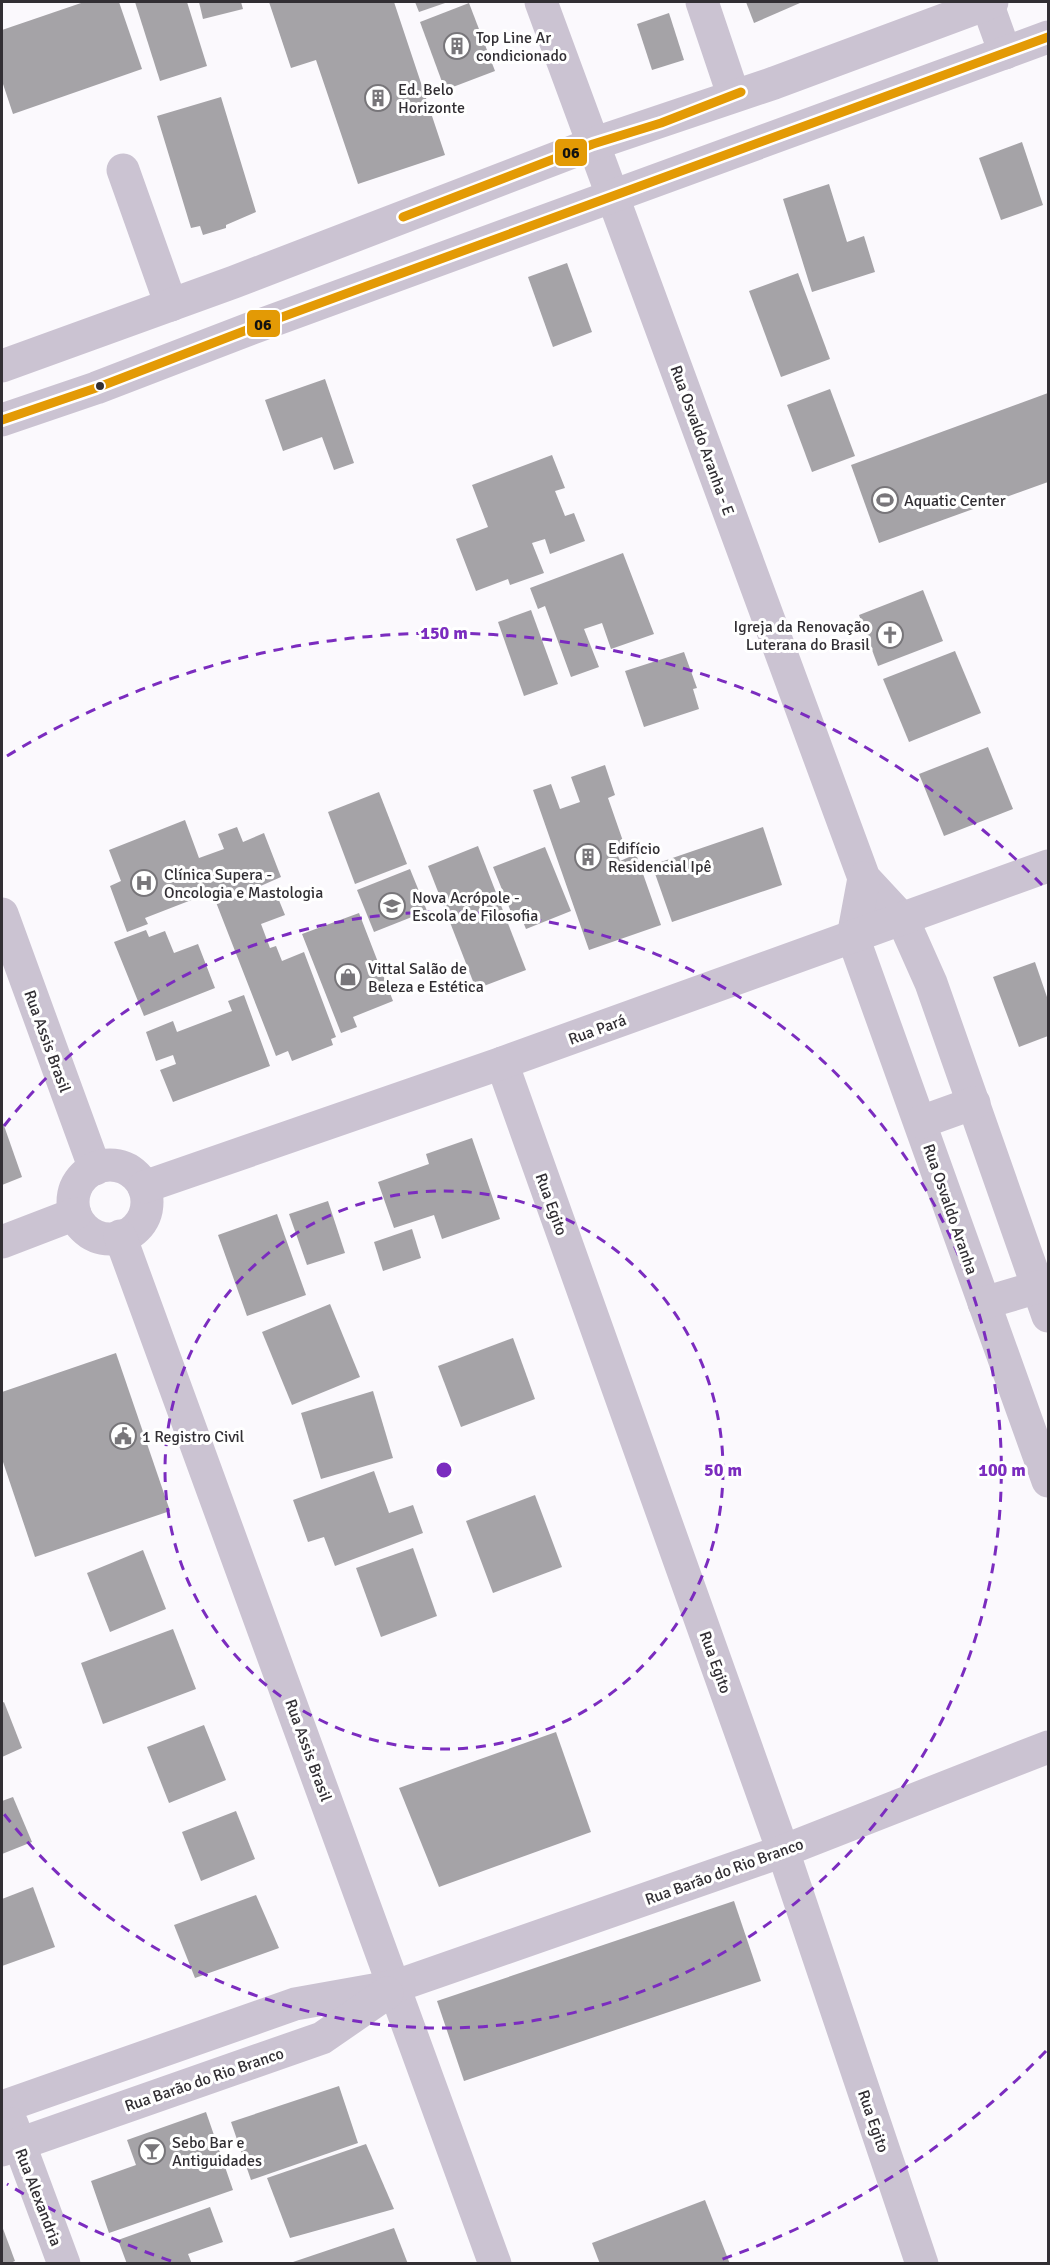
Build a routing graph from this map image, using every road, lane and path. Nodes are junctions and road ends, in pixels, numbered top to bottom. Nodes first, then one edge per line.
1 (542, 2) edge
2 (702, 2) edge
3 (990, 2) edge
4 (1048, 37) edge
5 (1005, 53) junction
6 (733, 94) junction
7 (593, 144) junction
8 (123, 170) dead end
9 (613, 198) junction
10 (234, 282) junction
11 (171, 305) junction
12 (252, 328) junction
13 (2, 366) edge
14 (2, 420) edge
15 (1048, 866) edge
16 (864, 878) junction
17 (2, 914) edge
18 (903, 920) junction
19 (854, 937) junction
20 (502, 1063) junction
21 (974, 1103) junction
22 (921, 1122) junction
23 (95, 1169) junction
24 (144, 1187) junction
25 (75, 1214) junction
26 (120, 1236) junction
27 (2, 1242) edge
28 (1043, 1301) edge
29 (984, 1303) junction
30 (1048, 1481) edge
31 (1048, 1747) edge
32 (783, 1851) junction
33 (396, 1986) junction
34 (3, 2103) edge
35 (10, 2147) edge
36 (64, 2264) edge
37 (495, 2264) edge
38 (922, 2264) edge

1 - 7 street, Rua Osvaldo Aranha - E
2 - 6 street
3 - 5 street
3 - 6 street
4 - 5 street
5 - 9 street
6 - 7 street
7 - 9 street, Rua Osvaldo Aranha - E
7 - 10 street
8 - 11 street
9 - 12 street
9 - 16 street, Rua Osvaldo Aranha - E
10 - 11 street
10 - 12 street
11 - 13 street
12 - 14 street
15 - 18 street, Rua Pará
16 - 18 street, Rua Osvaldo Aranha - E
16 - 19 street, Rua Osvaldo Aranha - E
17 - 23 street, Rua Assis Brasil
18 - 19 street, Rua Pará
18 - 21 street
19 - 20 street, Rua Pará
19 - 22 street, Rua Osvaldo Aranha
20 - 24 street, Rua Pará
20 - 32 street, Rua Egito
21 - 22 street
21 - 28 street
22 - 29 street, Rua Osvaldo Aranha
23 - 24 street
23 - 25 street
24 - 26 street
25 - 26 street
25 - 27 street
26 - 33 street, Rua Assis Brasil
28 - 29 street
29 - 30 street, Rua Osvaldo Aranha
31 - 32 street, Rua Barão do Rio Branco
32 - 33 street, Rua Barão do Rio Branco
32 - 38 street, Rua Egito
33 - 34 street, Rua Barão do Rio Branco
33 - 35 street, Rua Barão do Rio Branco
33 - 37 street, Rua Assis Brasil
34 - 35 street, Rua Alexandria
35 - 36 street, Rua Alexandria

